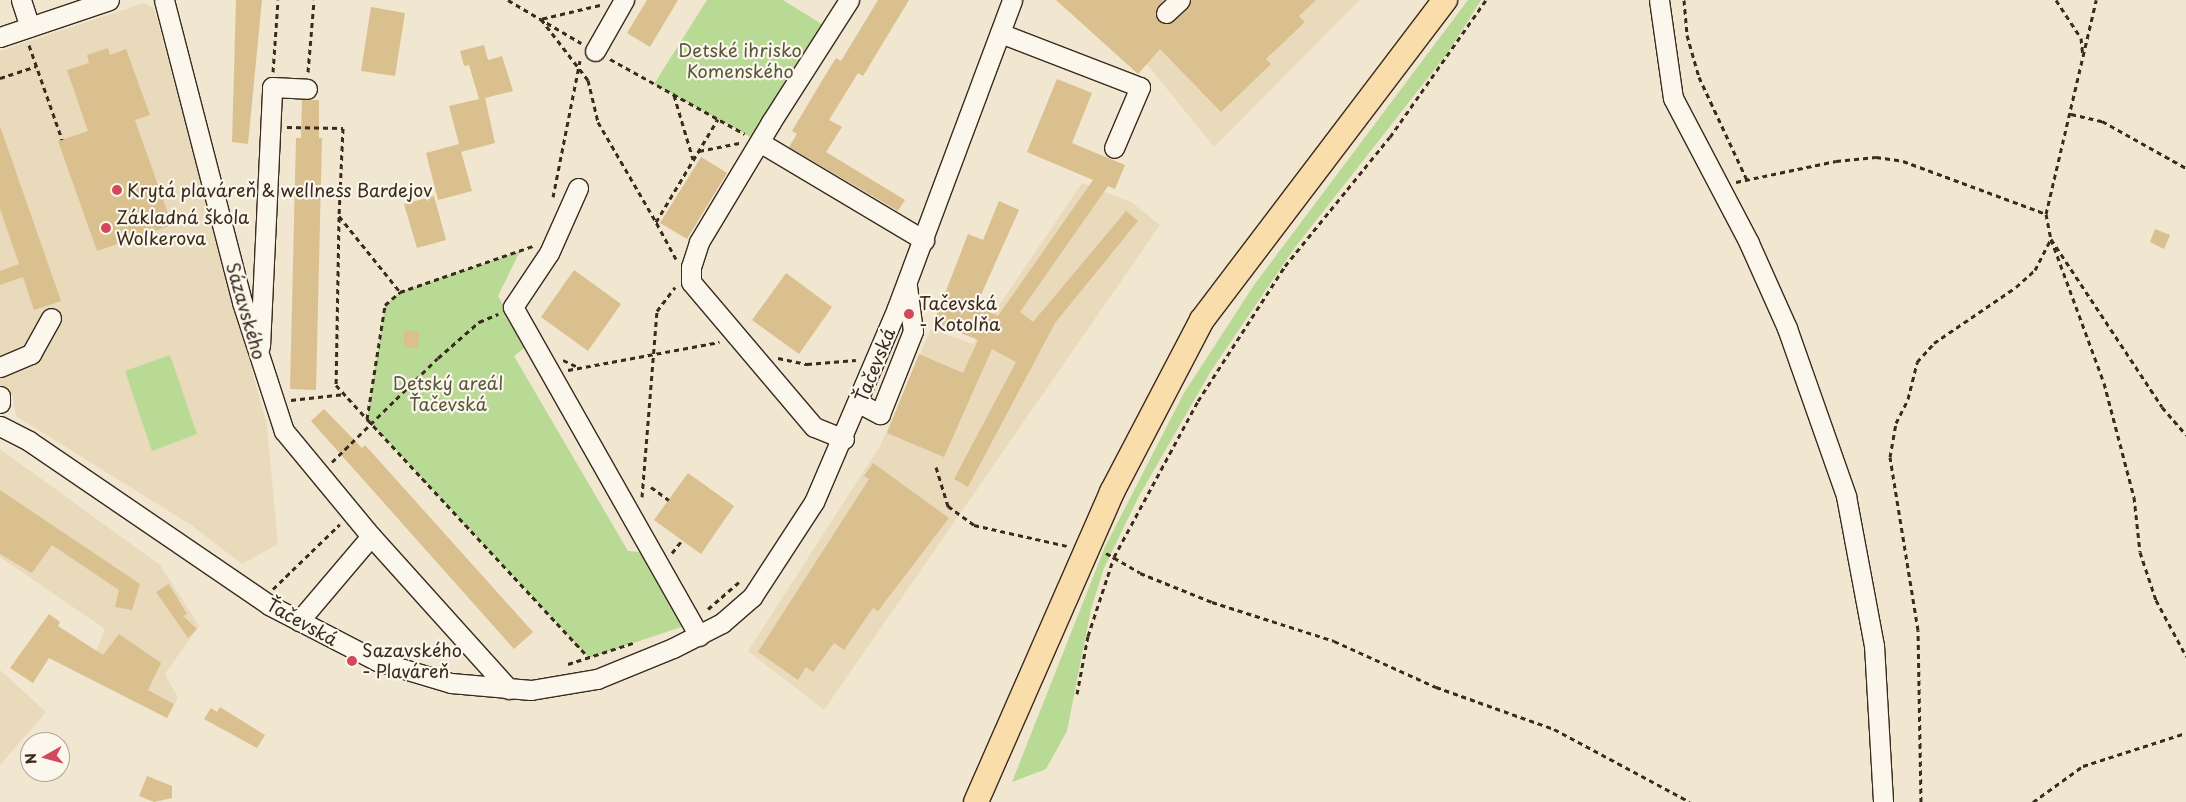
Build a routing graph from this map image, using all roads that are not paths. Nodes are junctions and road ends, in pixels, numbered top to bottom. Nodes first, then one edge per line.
1 (21, 0) edge
2 (110, 0) edge
3 (164, 0) edge
4 (624, 0) edge
5 (849, 0) edge
6 (1012, 0) edge
7 (1444, 0) edge
8 (1659, 0) edge
9 (28, 32) junction
10 (1000, 32) junction
11 (0, 37) edge
12 (589, 47) road end
13 (306, 89) road end
14 (758, 141) junction
15 (1114, 148) dead end
16 (578, 188) dead end
17 (924, 240) junction
18 (51, 318) dead end
19 (260, 360) junction
20 (0, 367) edge
21 (0, 396) edge
22 (0, 403) edge
23 (0, 426) edge
24 (844, 439) junction
25 (371, 536) junction
26 (299, 621) junction
27 (699, 636) junction
28 (509, 689) junction
29 (976, 802) edge
30 (1883, 802) edge

1 - 9 street
2 - 9 street
3 - 19 street, Sázavského
4 - 12 street
5 - 14 street
6 - 10 street, Ťačevská
7 - 29 main road
8 - 30 street
9 - 11 street
10 - 15 street
10 - 17 street, Ťačevská
13 - 19 street
14 - 17 street
14 - 24 street
16 - 27 street
17 - 24 street, Ťačevská
18 - 20 street
19 - 25 street, Sázavského
21 - 22 street
23 - 26 street, Ťačevská
24 - 27 street, Ťačevská
25 - 26 street
25 - 28 street, Sázavského
26 - 28 street, Ťačevská
27 - 28 street, Ťačevská

